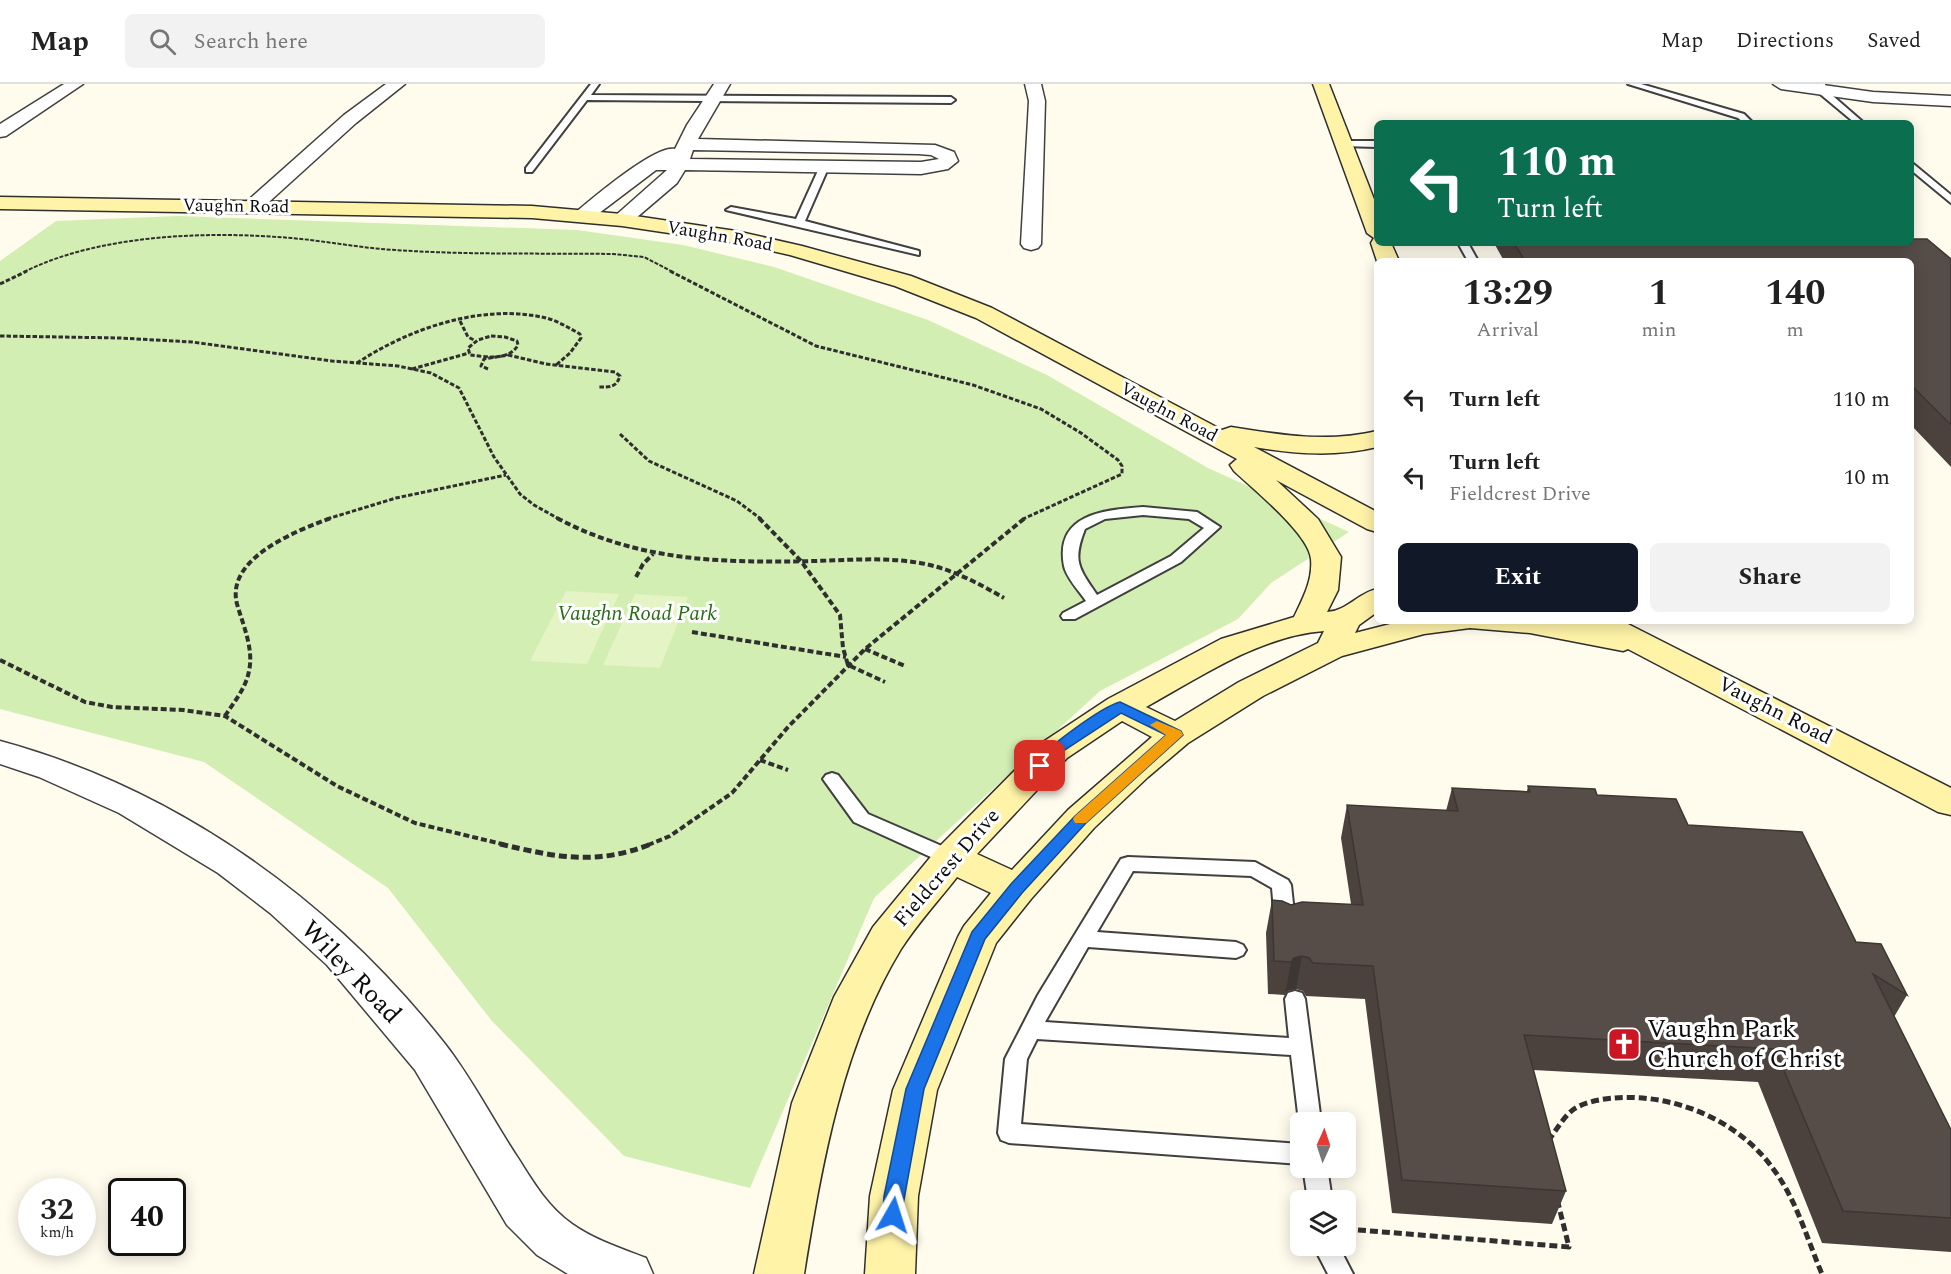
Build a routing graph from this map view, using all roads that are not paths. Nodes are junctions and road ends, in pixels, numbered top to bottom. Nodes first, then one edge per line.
1 (75, 84) edge
2 (397, 84) edge
3 (595, 84) edge
4 (1033, 84) edge
5 (1321, 84) edge
6 (1632, 84) edge
7 (1781, 84) edge
8 (1932, 84) edge
9 (1821, 88) edge
10 (718, 91) edge
11 (585, 97) junction
12 (951, 100) dead end
13 (1951, 100) edge
14 (1746, 120) edge
15 (1857, 120) edge
16 (0, 132) edge
17 (686, 144) junction
18 (1344, 144) junction
19 (1374, 144) edge
20 (653, 164) junction
21 (679, 165) junction
22 (824, 166) junction
23 (1914, 168) edge
24 (529, 170) dead end
25 (1951, 200) edge
26 (0, 203) edge
27 (252, 207) junction
28 (731, 210) dead end
29 (583, 216) junction
30 (622, 220) junction
31 (800, 222) junction
32 (1374, 223) edge
33 (1031, 244) dead end
34 (915, 253) dead end
35 (1208, 432) junction
36 (1374, 440) edge
37 (1374, 521) edge
38 (1374, 600) edge
39 (1094, 602) junction
40 (1069, 616) dead end
41 (1432, 624) edge
42 (1530, 624) edge
43 (1606, 624) edge
44 (1328, 631) junction
45 (1634, 635) edge
46 (1120, 707) junction
47 (1176, 735) junction
48 (0, 752) edge
49 (832, 779) dead end
50 (1951, 803) edge
51 (951, 858) junction
52 (1017, 889) junction
53 (1286, 928) edge
54 (1083, 939) junction
55 (1236, 950) dead end
56 (1295, 999) dead end
57 (1030, 1030) junction
58 (1301, 1047) junction
59 (1309, 1112) edge
60 (1290, 1153) edge
61 (1332, 1256) edge
62 (628, 1274) edge
63 (779, 1274) edge
64 (891, 1274) edge
65 (1341, 1274) edge

1 - 16 street
2 - 27 street
3 - 11 lane
4 - 33 street
5 - 18 main road
6 - 14 lane
7 - 9 street
8 - 13 street
9 - 13 street
9 - 15 lane
10 - 11 lane
10 - 12 lane
10 - 17 street
11 - 24 lane
17 - 20 street
17 - 21 street
17 - 22 street
18 - 19 lane
18 - 32 main road
20 - 21 street
20 - 29 street
21 - 22 street
21 - 30 street
22 - 31 lane
23 - 25 lane
26 - 27 main road, Vaughn Road
27 - 29 main road, Vaughn Road
28 - 31 lane
29 - 30 main road, Vaughn Road
30 - 35 main road, Vaughn Road
31 - 34 lane
35 - 36 main road
35 - 37 main road, Vaughn Road
35 - 44 main road
38 - 44 main road, Fieldcrest Drive
39 - 39 lane
39 - 40 lane
41 - 44 main road
42 - 45 main road
43 - 45 main road, Vaughn Road
44 - 46 main road, Fieldcrest Drive
44 - 47 main road, Fieldcrest Drive
45 - 50 main road, Vaughn Road
46 - 47 main road
46 - 51 main road, Fieldcrest Drive
47 - 52 main road, Fieldcrest Drive
48 - 62 street, Wiley Road
49 - 51 lane
51 - 52 main road
51 - 63 main road, Fieldcrest Drive
52 - 64 main road, Fieldcrest Drive
53 - 54 lane
54 - 55 lane
54 - 57 lane
56 - 58 lane
57 - 58 lane
57 - 60 lane
58 - 59 lane
61 - 65 lane

